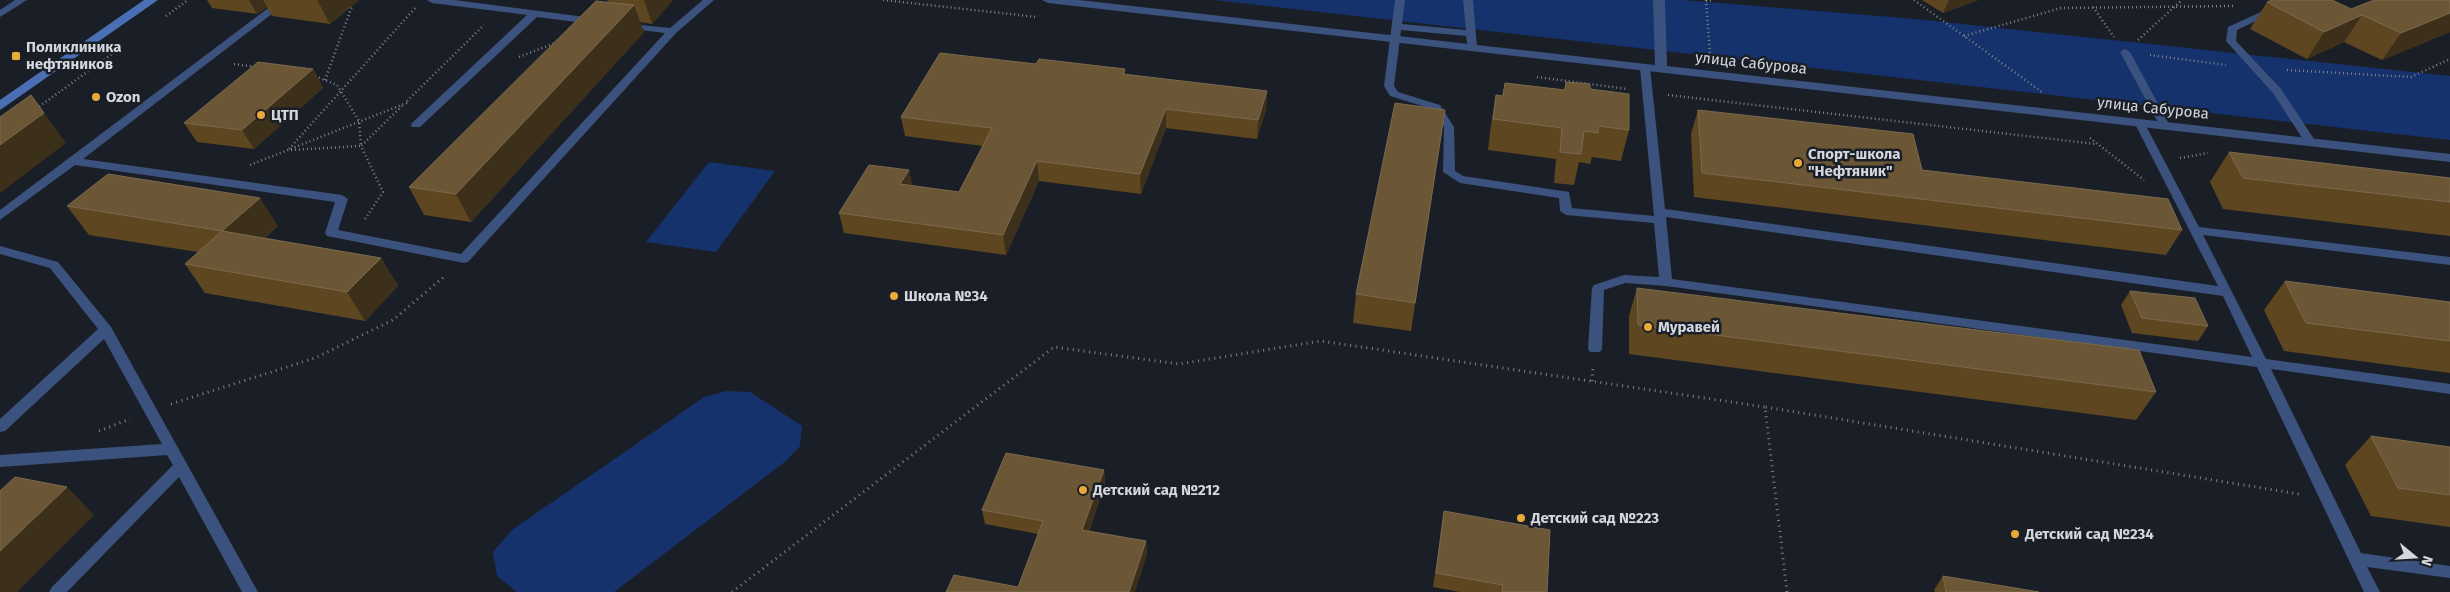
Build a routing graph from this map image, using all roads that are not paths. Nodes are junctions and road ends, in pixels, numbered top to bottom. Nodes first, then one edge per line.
1 (22, 0) edge
2 (152, 0) edge
3 (285, 0) edge
4 (432, 0) edge
5 (709, 0) edge
6 (1048, 0) edge
7 (1400, 0) edge
8 (1468, 0) edge
9 (1659, 0) edge
10 (1096, 3) edge
11 (2284, 5) edge
12 (535, 13) junction
13 (0, 14) edge
14 (1396, 26) junction
15 (672, 31) junction
16 (1471, 34) junction
17 (1394, 39) junction
18 (1472, 47) junction
19 (2125, 52) road end
20 (1645, 68) junction
21 (1661, 69) junction
22 (0, 106) edge
23 (2139, 122) junction
24 (416, 125) dead end
25 (2165, 126) junction
26 (2310, 142) junction
27 (2450, 158) edge
28 (72, 161) junction
29 (0, 216) edge
30 (1660, 216) junction
31 (2194, 230) junction
32 (0, 250) edge
33 (2450, 261) edge
34 (1666, 282) junction
35 (2227, 292) junction
36 (106, 330) junction
37 (1595, 349) dead end
38 (2262, 364) junction
39 (2450, 388) edge
40 (0, 427) edge
41 (172, 449) junction
42 (0, 461) edge
43 (182, 466) junction
44 (2356, 559) junction
45 (2450, 572) edge
46 (57, 592) edge
47 (250, 592) edge
48 (2372, 592) edge

1 - 13 lane
2 - 22 street
3 - 28 lane
4 - 12 lane
5 - 15 lane
6 - 10 street, улица Сабурова
7 - 14 lane
8 - 16 lane
9 - 21 street
10 - 17 street, улица Сабурова
11 - 26 lane
12 - 15 lane
12 - 24 lane
14 - 16 lane
14 - 17 lane
15 - 28 lane
16 - 18 lane
17 - 18 street, улица Сабурова
17 - 30 lane
18 - 20 street, улица Сабурова
19 - 25 lane
20 - 21 street, улица Сабурова
20 - 30 lane
21 - 23 street, улица Сабурова
23 - 25 street, улица Сабурова
23 - 31 lane
25 - 26 street, улица Сабурова
26 - 27 street, улица Сабурова
28 - 29 lane
30 - 34 lane
30 - 35 lane
31 - 33 lane
31 - 35 lane
32 - 36 lane
34 - 37 lane
34 - 38 lane
35 - 38 lane
36 - 40 lane
36 - 41 lane
38 - 39 lane
38 - 44 lane
41 - 42 lane
41 - 43 lane
43 - 46 lane
43 - 47 lane
44 - 45 lane
44 - 48 lane

